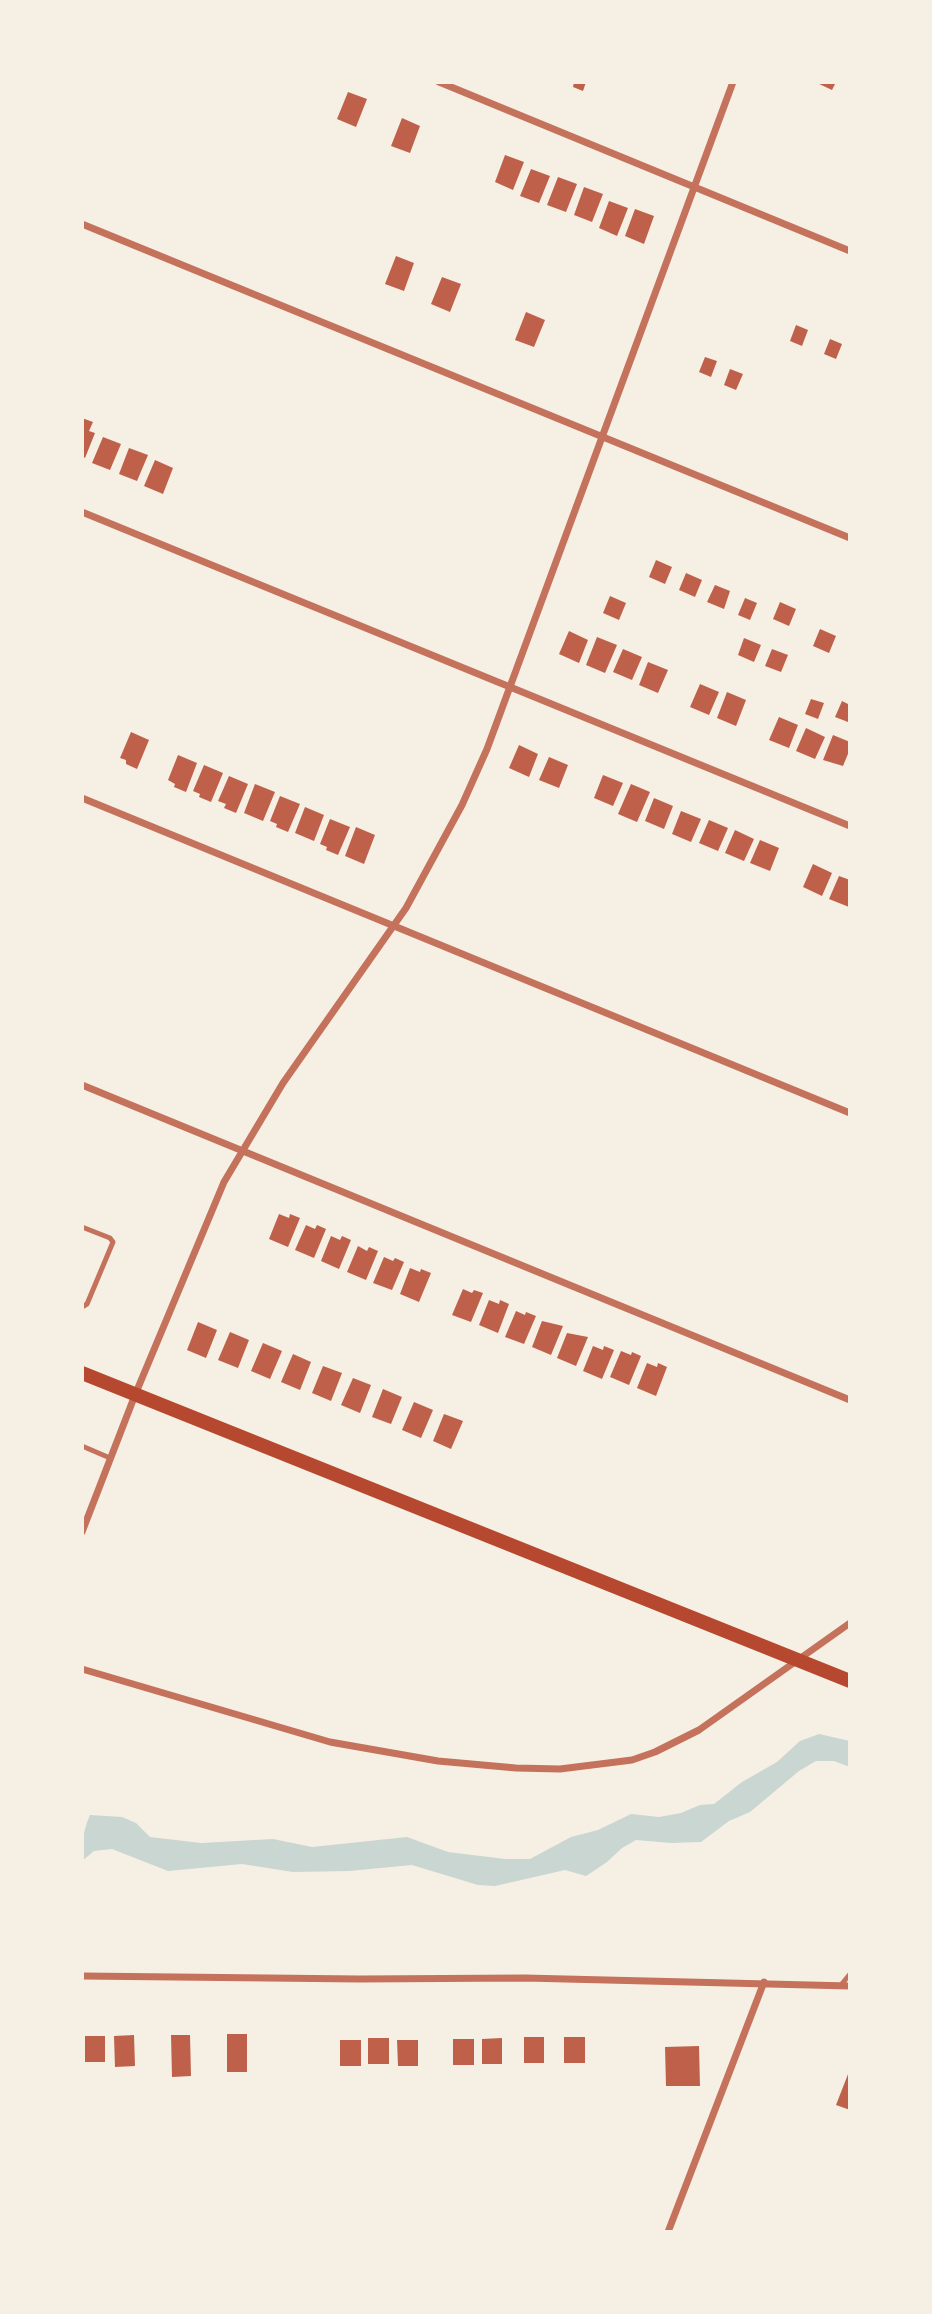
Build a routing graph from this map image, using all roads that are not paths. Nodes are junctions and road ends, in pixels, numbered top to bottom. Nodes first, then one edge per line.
1 (439, 82) edge
2 (733, 82) edge
3 (695, 188) junction
4 (82, 223) edge
5 (850, 251) edge
6 (602, 437) junction
7 (82, 512) edge
8 (850, 538) edge
9 (511, 687) junction
10 (82, 798) edge
11 (850, 826) edge
12 (394, 925) junction
13 (82, 1085) edge
14 (850, 1113) edge
15 (243, 1151) junction
16 (82, 1227) edge
17 (82, 1307) edge
18 (82, 1373) edge
19 (135, 1395) junction
20 (850, 1400) edge
21 (82, 1446) edge
22 (110, 1458) junction
23 (85, 1517) edge
24 (82, 1532) edge
25 (850, 1623) edge
26 (798, 1659) junction
27 (82, 1669) edge
28 (850, 1681) edge
29 (850, 1974) edge
30 (82, 1976) edge
31 (764, 1982) junction
32 (841, 1985) junction
33 (850, 1986) edge
34 (668, 2232) edge

1 - 3 street
2 - 3 street
3 - 5 street
3 - 6 street
4 - 6 street
6 - 8 street
6 - 9 street
7 - 9 street
9 - 11 street
9 - 12 street
10 - 12 street
12 - 14 street
12 - 15 street
13 - 15 street
15 - 19 street
15 - 20 street
16 - 17 lane
18 - 19 main road
19 - 22 street
19 - 26 main road
21 - 22 lane
22 - 23 street
23 - 24 street
25 - 26 street
26 - 27 street
26 - 28 main road
29 - 32 lane
30 - 31 street
31 - 32 street
31 - 34 street
32 - 33 street

